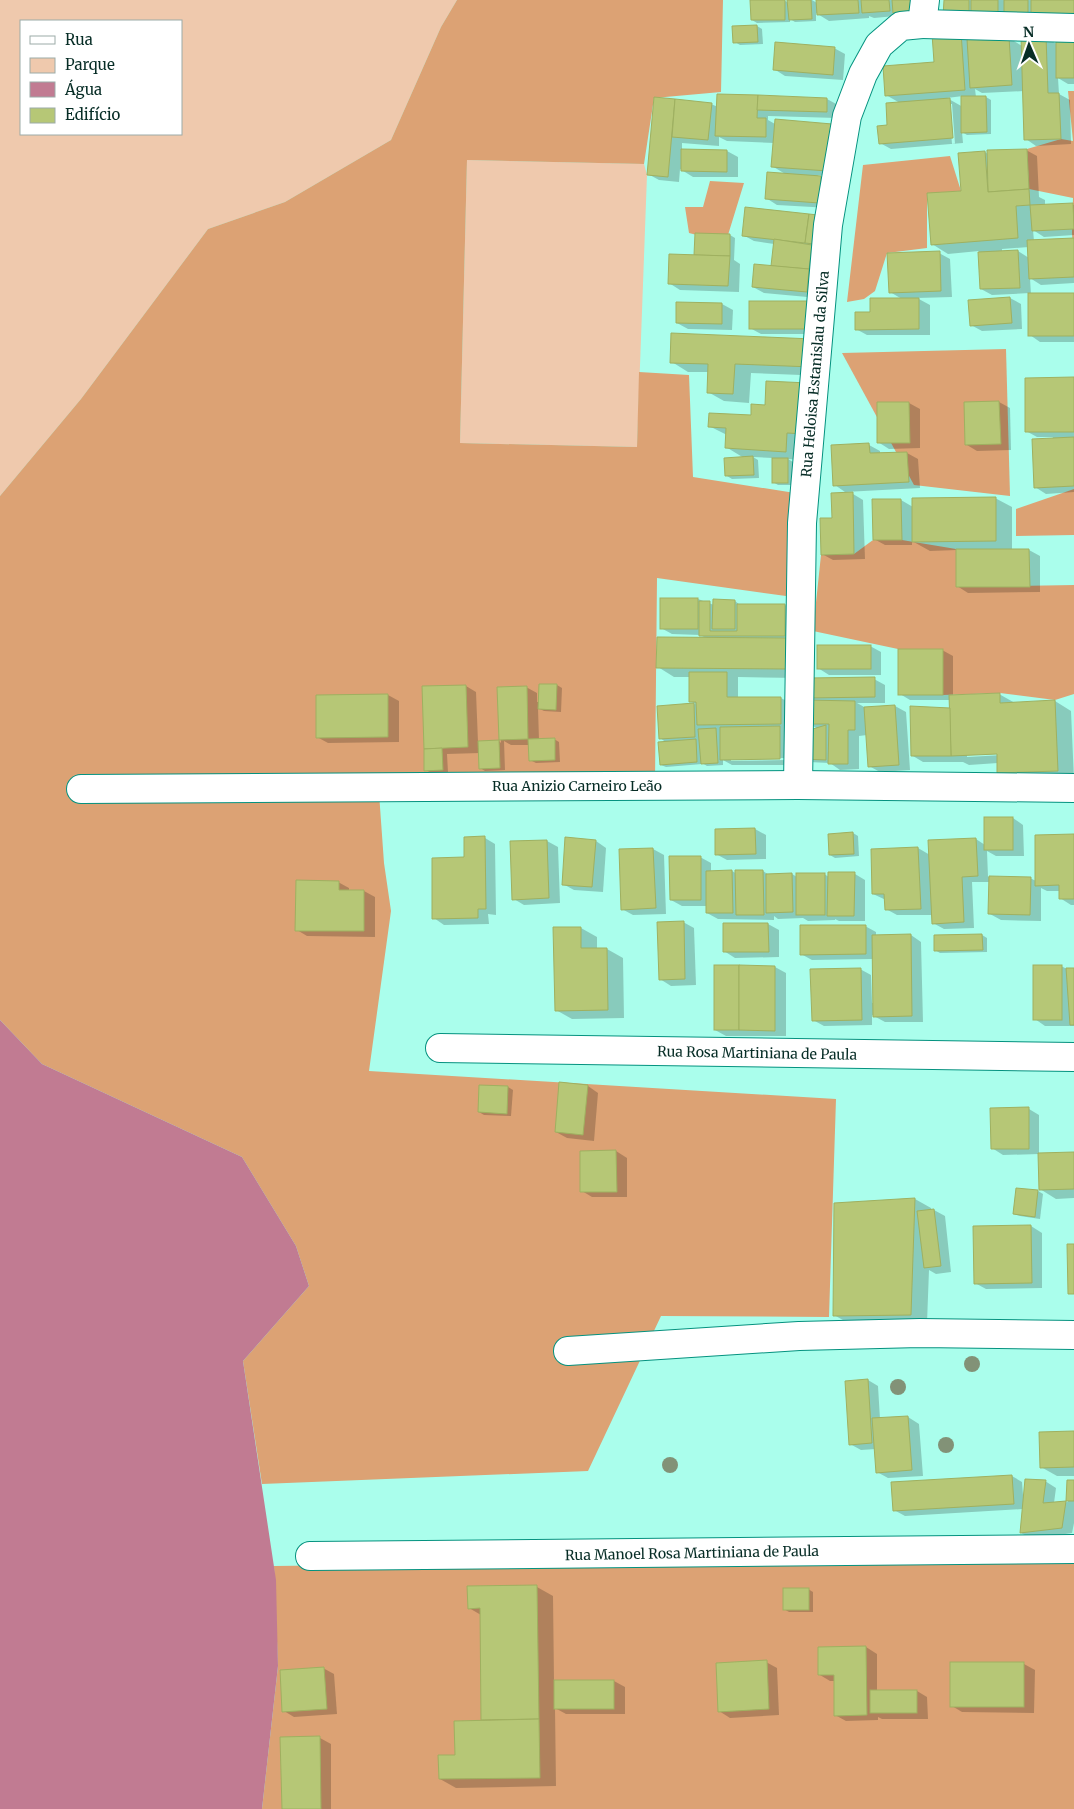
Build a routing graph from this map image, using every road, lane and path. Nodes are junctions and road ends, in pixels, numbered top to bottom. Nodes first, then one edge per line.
1 (923, 12) edge
2 (1074, 28) edge
3 (798, 785) junction
4 (1074, 788) edge
5 (81, 789) dead end
6 (440, 1048) dead end
7 (1074, 1057) edge
8 (1074, 1335) edge
9 (568, 1350) dead end
10 (1074, 1549) edge
11 (310, 1556) dead end

1 - 2 street, Rua Heloisa Estanislau da Silva
1 - 3 street, Rua Heloisa Estanislau da Silva
3 - 4 street, Rua Anizio Carneiro Leão
3 - 5 street, Rua Anizio Carneiro Leão
6 - 7 street, Rua Rosa Martiniana de Paula
8 - 9 street
10 - 11 street, Rua Manoel Rosa Martiniana de Paula

